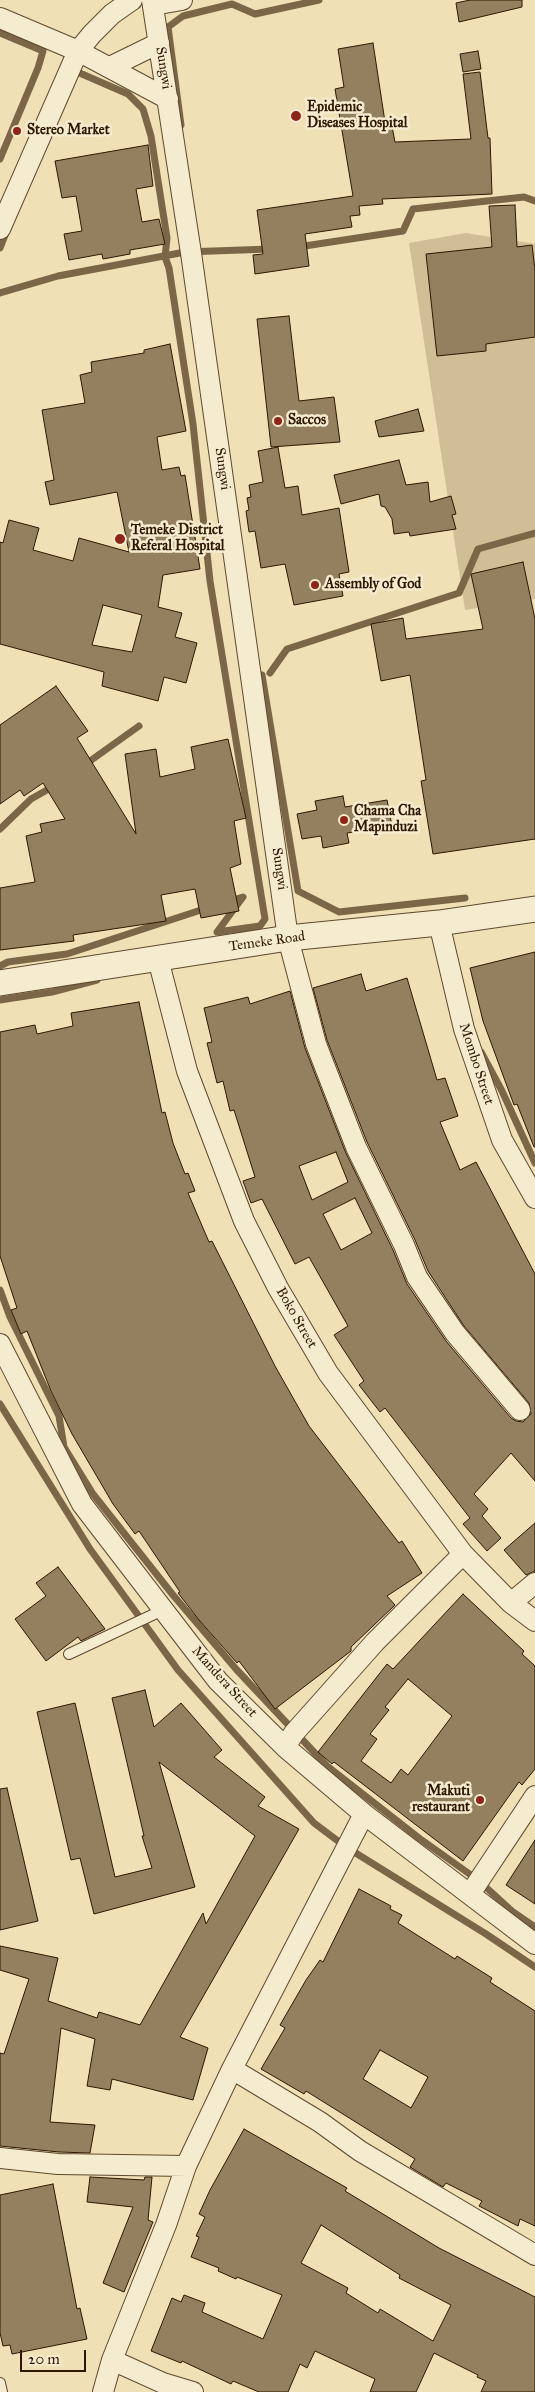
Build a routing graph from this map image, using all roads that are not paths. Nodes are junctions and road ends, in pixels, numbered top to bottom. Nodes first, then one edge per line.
1 (132, 0) edge
2 (182, 0) edge
3 (152, 3) edge
4 (0, 18) edge
5 (159, 43) junction
6 (78, 51) junction
7 (110, 67) junction
8 (168, 99) junction
9 (0, 229) edge
10 (535, 909) edge
11 (439, 923) junction
12 (288, 938) junction
13 (158, 959) junction
14 (0, 983) edge
15 (535, 1198) edge
16 (0, 1344) edge
17 (520, 1410) dead end
18 (463, 1554) junction
19 (535, 1583) edge
20 (511, 1603) junction
21 (163, 1610) junction
22 (535, 1621) edge
23 (69, 1654) dead end
24 (285, 1747) junction
25 (535, 1796) edge
26 (364, 1814) junction
27 (470, 1894) junction
28 (535, 1944) edge
29 (232, 2069) junction
30 (0, 2158) edge
31 (186, 2166) junction
32 (535, 2255) edge
33 (112, 2360) junction
34 (0, 2383) edge
35 (2, 2392) edge
36 (103, 2392) edge
37 (193, 2392) edge

1 - 6 street
2 - 3 street
3 - 5 street, Sungwi
4 - 6 street
5 - 7 street
5 - 8 street, Sungwi
6 - 7 street
6 - 9 street
7 - 8 street
8 - 12 street, Sungwi
10 - 11 street, Temeke Road
11 - 12 street, Temeke Road
11 - 15 street, Mombo Street
12 - 13 street, Temeke Road
12 - 17 street, Sungwi
13 - 14 street, Temeke Road
13 - 18 street, Boko Street
16 - 21 street, Mandera Street
18 - 20 street, Boko Street
18 - 24 street
19 - 20 street
20 - 22 street, Boko Street
21 - 23 lane
21 - 24 street, Mandera Street
24 - 26 street, Mandera Street
25 - 27 street
26 - 27 street, Mandera Street
26 - 29 street
27 - 28 street, Mandera Street
29 - 31 street
29 - 32 street
30 - 31 street
31 - 33 street
33 - 36 street
33 - 37 street
34 - 35 lane

